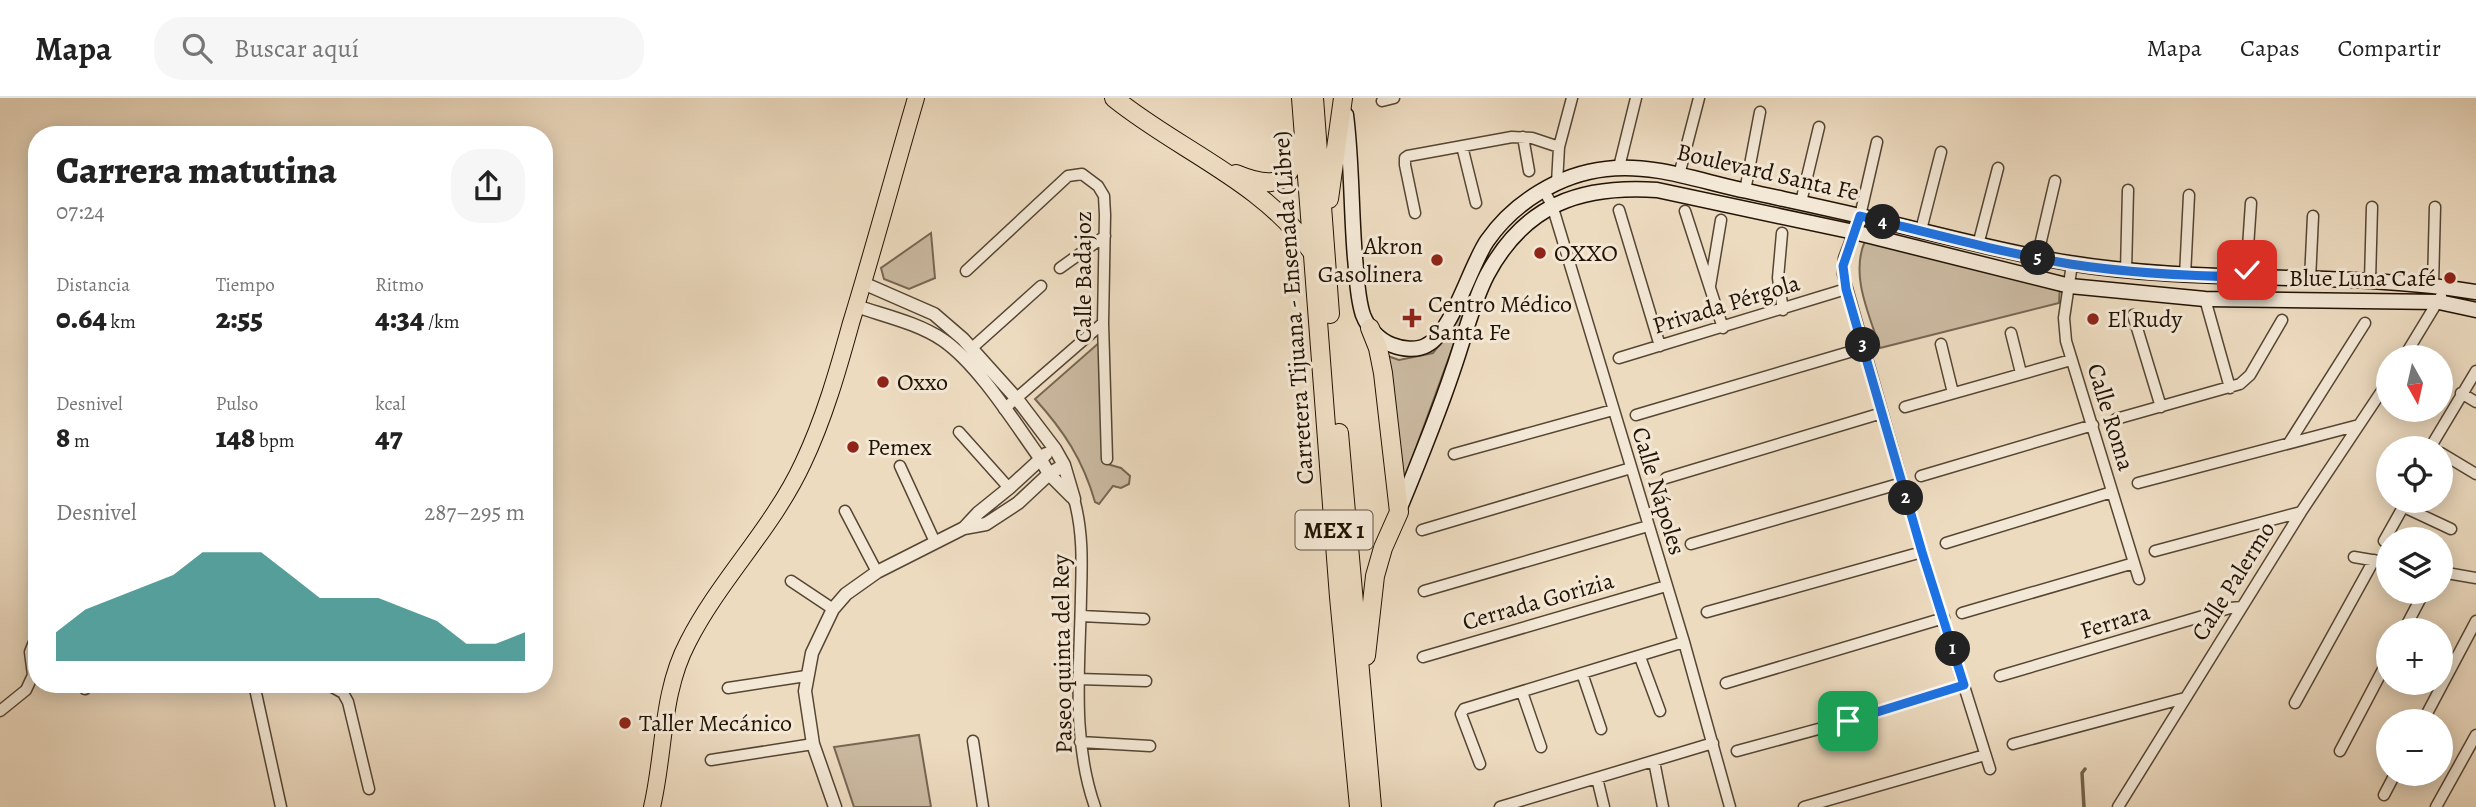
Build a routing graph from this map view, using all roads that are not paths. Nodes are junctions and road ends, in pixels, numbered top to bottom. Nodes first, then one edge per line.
1 (916, 98) edge
2 (1114, 98) edge
3 (1301, 98) edge
4 (1314, 98) edge
5 (1343, 98) edge
6 (1394, 98) edge
7 (1572, 98) edge
8 (1636, 98) edge
9 (1699, 98) edge
10 (1382, 101) dead end
11 (1760, 112) dead end
12 (1304, 126) junction
13 (1819, 127) dead end
14 (1523, 137) junction
15 (1877, 142) dead end
16 (1462, 146) junction
17 (1559, 147) junction
18 (1941, 152) dead end
19 (1216, 166) junction
20 (1619, 167) junction
21 (1998, 168) dead end
22 (1529, 171) dead end
23 (1679, 175) junction
24 (2054, 181) dead end
25 (1550, 186) junction
26 (2129, 190) dead end
27 (1745, 191) junction
28 (2189, 195) dead end
29 (1476, 202) dead end
30 (1801, 202) junction
31 (2251, 203) dead end
32 (1552, 205) junction
33 (2372, 207) dead end
34 (2435, 207) dead end
35 (1619, 209) dead end
36 (1685, 211) dead end
37 (1415, 213) dead end
38 (1860, 216) junction
39 (2313, 216) dead end
40 (1721, 220) dead end
41 (1324, 227) junction
42 (1921, 230) junction
43 (1854, 232) junction
44 (1782, 233) dead end
45 (1105, 236) junction
46 (1978, 246) junction
47 (1312, 252) junction
48 (2037, 258) junction
49 (2072, 264) junction
50 (1060, 268) dead end
51 (966, 271) dead end
52 (2126, 271) junction
53 (2185, 276) junction
54 (2246, 277) junction
55 (1467, 278) junction
56 (2310, 280) junction
57 (2370, 281) junction
58 (863, 283) junction
59 (1041, 286) dead end
60 (2070, 286) junction
61 (2439, 286) junction
62 (1481, 288) junction
63 (1710, 288) junction
64 (1846, 289) junction
65 (2476, 292) edge
66 (2205, 299) junction
67 (2439, 302) junction
68 (856, 306) junction
69 (1783, 310) junction
70 (2476, 310) edge
71 (2133, 315) dead end
72 (2282, 320) dead end
73 (1103, 323) junction
74 (2365, 323) dead end
75 (951, 327) junction
76 (1370, 328) junction
77 (1723, 328) junction
78 (2011, 333) dead end
79 (943, 341) junction
80 (1941, 344) dead end
81 (2412, 345) edge
82 (1660, 346) junction
83 (972, 348) junction
84 (1863, 348) junction
85 (1619, 358) dead end
86 (2071, 360) junction
87 (2476, 371) edge
88 (2021, 373) junction
89 (2230, 388) junction
90 (1953, 393) junction
91 (2461, 393) junction
92 (1017, 399) junction
93 (2376, 400) edge
94 (2476, 402) edge
95 (1905, 407) dead end
96 (2161, 407) junction
97 (1004, 409) junction
98 (1613, 410) junction
99 (1882, 413) junction
100 (1636, 415) dead end
101 (2116, 419) dead end
102 (2093, 425) junction
103 (2359, 425) junction
104 (958, 432) dead end
105 (2437, 436) edge
106 (2289, 443) junction
107 (1055, 449) junction
108 (1454, 454) dead end
109 (1040, 458) junction
110 (1107, 459) dead end
111 (2453, 460) edge
112 (1064, 465) junction
113 (900, 466) dead end
114 (1631, 468) junction
115 (1049, 474) junction
116 (2476, 474) edge
117 (1921, 476) dead end
118 (1666, 478) dead end
119 (2138, 483) dead end
120 (1902, 484) junction
121 (1009, 488) junction
122 (2112, 492) junction
123 (1074, 499) junction
124 (845, 512) dead end
125 (1399, 512) junction
126 (2301, 512) junction
127 (2422, 513) edge
128 (1648, 526) junction
129 (2447, 527) edge
130 (964, 528) junction
131 (1422, 530) dead end
132 (935, 542) junction
133 (1946, 543) dead end
134 (1691, 544) dead end
135 (2155, 551) dead end
136 (1922, 552) junction
137 (2354, 557) dead end
138 (2374, 560) joint
139 (2134, 563) junction
140 (877, 572) junction
141 (2453, 574) edge
142 (2476, 578) edge
143 (2139, 579) dead end
144 (791, 580) dead end
145 (1666, 586) junction
146 (1424, 591) dead end
147 (2242, 607) junction
148 (833, 609) junction
149 (1707, 612) dead end
150 (1962, 612) dead end
151 (1081, 616) junction
152 (1944, 618) junction
153 (1144, 619) dead end
154 (2476, 621) edge
155 (1684, 642) junction
156 (1423, 657) dead end
157 (1640, 657) junction
158 (1582, 673) junction
159 (806, 676) junction
160 (2000, 676) dead end
161 (1078, 678) junction
162 (1146, 681) dead end
163 (1726, 683) dead end
164 (2376, 683) edge
165 (1964, 685) junction
166 (28, 686) edge
167 (728, 688) dead end
168 (1522, 692) junction
169 (256, 693) edge
170 (343, 693) edge
171 (1363, 697) junction
172 (2185, 698) junction
173 (2295, 703) dead end
174 (2429, 709) edge
175 (0, 711) edge
176 (1660, 711) dead end
177 (1601, 729) dead end
178 (2476, 735) edge
179 (973, 741) dead end
180 (1080, 742) junction
181 (1713, 743) junction
182 (813, 744) junction
183 (2013, 744) dead end
184 (1150, 747) dead end
185 (1541, 747) dead end
186 (1738, 751) dead end
187 (2340, 751) dead end
188 (1985, 755) junction
189 (711, 760) dead end
190 (1654, 761) junction
191 (1480, 764) dead end
192 (1990, 769) dead end
193 (1597, 778) junction
194 (2389, 786) edge
195 (369, 789) dead end
196 (2384, 795) dead end
197 (1536, 802) edge
198 (281, 807) edge
199 (652, 807) edge
200 (835, 807) edge
201 (983, 807) edge
202 (1094, 807) edge
203 (1359, 807) edge
204 (1372, 807) edge
205 (1500, 807) edge
206 (1604, 807) edge
207 (1663, 807) edge
208 (1730, 807) edge
209 (1804, 807) edge
210 (2118, 807) edge
211 (2436, 807) edge

1 - 58 main road
2 - 19 highway
3 - 12 highway, Carretera Tijuana - Ensenada (Libre) / MEX 1
4 - 41 highway, Carretera Tijuana - Ensenada (Libre) / MEX 1
5 - 41 highway
5 - 76 main road
6 - 10 street
7 - 17 street
8 - 20 street
9 - 23 street
11 - 27 street
12 - 19 highway
12 - 47 highway, Carretera Tijuana - Ensenada (Libre) / MEX 1
13 - 30 street
14 - 16 street
14 - 17 street
14 - 22 street
15 - 38 street
16 - 29 street
16 - 37 street
17 - 25 street
18 - 42 street
19 - 47 highway
20 - 23 main road, Boulevard Santa Fe
20 - 25 main road, Boulevard Santa Fe
21 - 46 street
23 - 27 main road, Boulevard Santa Fe
24 - 48 street
25 - 32 street, Calle Nápoles
25 - 55 main road, Boulevard Santa Fe
26 - 52 street
27 - 30 main road, Boulevard Santa Fe
28 - 53 street
30 - 38 main road, Boulevard Santa Fe
31 - 54 street
32 - 43 main road, Boulevard Santa Fe
32 - 62 main road, Boulevard Santa Fe
32 - 98 street, Calle Nápoles
33 - 57 street
34 - 61 street
35 - 82 street
36 - 63 street
38 - 42 main road, Boulevard Santa Fe
38 - 43 street
39 - 56 street
40 - 63 street
41 - 171 highway, Carretera Tijuana - Ensenada (Libre) / MEX 1
42 - 46 main road, Boulevard Santa Fe
43 - 60 main road, Boulevard Santa Fe
43 - 64 street
44 - 69 street
45 - 50 street
45 - 51 street, Calle Badajoz
45 - 73 street, Calle Badajoz
46 - 48 main road, Boulevard Santa Fe
47 - 203 highway, Carretera Tijuana - Ensenada (Libre) / MEX 1
48 - 49 main road, Boulevard Santa Fe
49 - 52 main road, Boulevard Santa Fe
49 - 60 street, Calle Roma
52 - 53 main road, Boulevard Santa Fe
53 - 54 main road, Boulevard Santa Fe
54 - 56 main road, Boulevard Santa Fe
55 - 62 street
55 - 76 main road, Boulevard Santa Fe
56 - 57 main road, Boulevard Santa Fe
57 - 61 main road, Boulevard Santa Fe
58 - 68 main road
58 - 75 street
59 - 83 street
60 - 66 main road, Boulevard Santa Fe
60 - 86 street, Calle Roma
61 - 65 main road, Boulevard Santa Fe
61 - 67 street
62 - 125 main road, Boulevard Santa Fe
63 - 77 street
64 - 69 street, Privada Pérgola
64 - 84 street
66 - 67 main road, Boulevard Santa Fe
66 - 89 street
67 - 70 main road, Boulevard Santa Fe
67 - 81 street
68 - 79 street
68 - 199 main road
69 - 77 street, Privada Pérgola
71 - 96 street
72 - 89 street
73 - 92 street
73 - 110 street, Calle Badajoz
74 - 106 street
75 - 79 street
75 - 83 street
76 - 125 highway
77 - 82 street, Privada Pérgola
78 - 88 street
79 - 97 street
80 - 90 street
82 - 85 street, Privada Pérgola
83 - 92 street
84 - 99 street
84 - 100 street
86 - 88 street
86 - 102 street, Calle Roma
87 - 91 street
88 - 90 street
89 - 96 street
90 - 95 street
91 - 94 street
91 - 105 street
92 - 97 street
92 - 107 street
93 - 103 street, Calle Palermo
96 - 101 street
97 - 109 street
98 - 108 street
98 - 114 street, Calle Nápoles
99 - 118 street
99 - 120 street
102 - 117 street
102 - 122 street, Calle Roma
103 - 106 street
103 - 126 street, Calle Palermo
104 - 121 street
106 - 119 street
107 - 109 street
107 - 112 street
109 - 115 street
109 - 121 street
111 - 116 street
112 - 115 street
112 - 123 street
113 - 132 street
114 - 128 street, Calle Nápoles
114 - 131 street
115 - 123 street
115 - 130 street
120 - 134 street
120 - 136 street
121 - 130 street
122 - 133 street
122 - 139 street, Calle Roma
123 - 151 street, Paseo quinta del Rey
124 - 140 street
125 - 171 highway
126 - 135 street
126 - 147 street, Calle Palermo
127 - 129 street
128 - 145 street, Calle Nápoles
128 - 146 street
130 - 132 street
132 - 140 street
136 - 149 street
136 - 152 street
137 - 138 street
138 - 173 street
139 - 143 street, Calle Roma
139 - 150 street
140 - 148 street
141 - 142 street
144 - 148 street
145 - 155 street, Calle Nápoles
145 - 156 street, Cerrada Gorizia
147 - 160 street, Ferrara
147 - 172 street, Calle Palermo
148 - 159 street
151 - 153 street
151 - 161 street, Paseo quinta del Rey
152 - 163 street
152 - 165 street
154 - 174 street
155 - 157 street
155 - 181 street, Calle Nápoles
157 - 158 street
157 - 176 street
158 - 168 street
158 - 177 street
159 - 167 street
159 - 182 street
161 - 162 street
161 - 180 street, Paseo quinta del Rey
164 - 187 street
165 - 186 street
165 - 188 street
166 - 175 street
168 - 185 street
168 - 191 street
169 - 198 street
170 - 195 street
171 - 204 highway, Carretera Tijuana - Ensenada (Libre) / MEX 1
172 - 183 street
172 - 210 street, Calle Palermo
178 - 211 street
179 - 201 street
180 - 184 street
180 - 202 street, Paseo quinta del Rey
181 - 190 street
181 - 208 street, Calle Nápoles
182 - 189 street
182 - 200 street
188 - 192 street
188 - 209 street
190 - 193 street
190 - 207 street
193 - 197 street
193 - 206 street
194 - 196 street
197 - 205 street

